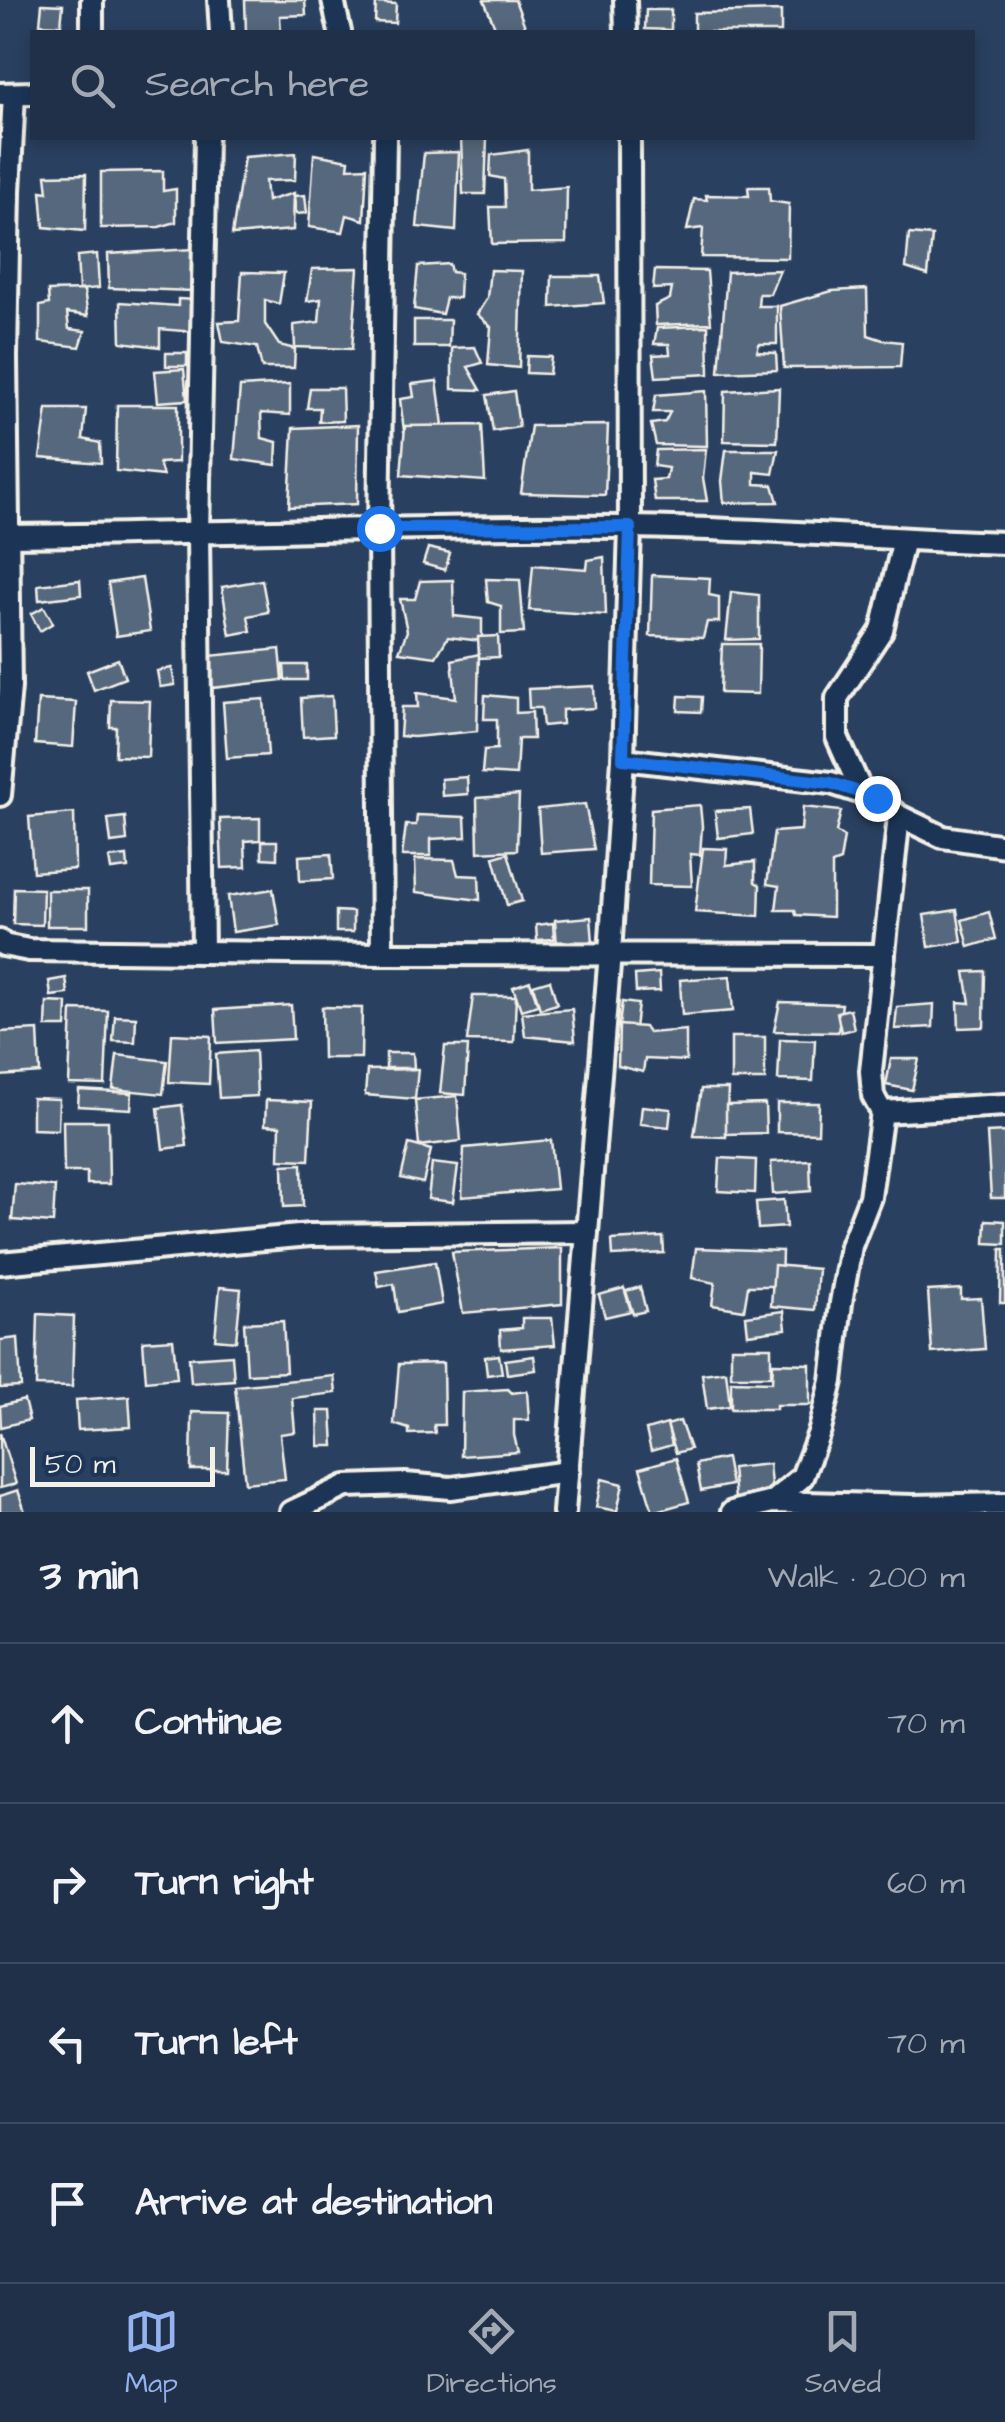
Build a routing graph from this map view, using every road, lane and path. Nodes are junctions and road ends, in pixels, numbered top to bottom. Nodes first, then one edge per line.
1 (92, 0) edge
2 (219, 0) edge
3 (334, 0) edge
4 (625, 0) edge
5 (92, 30) edge
6 (222, 30) edge
7 (340, 30) edge
8 (626, 30) edge
9 (16, 94) edge
10 (206, 140) edge
11 (385, 140) edge
12 (628, 140) edge
13 (630, 527) junction
14 (379, 528) junction
15 (198, 534) junction
16 (7, 536) junction
17 (904, 539) junction
18 (1005, 543) edge
19 (623, 759) junction
20 (862, 793) junction
21 (0, 795) edge
22 (898, 816) junction
23 (1005, 846) edge
24 (0, 940) edge
25 (203, 952) junction
26 (610, 953) junction
27 (382, 954) junction
28 (884, 955) junction
29 (1005, 1105) edge
30 (882, 1112) junction
31 (587, 1232) junction
32 (0, 1263) edge
33 (568, 1472) junction
34 (802, 1478) junction
35 (772, 1502) junction
36 (1005, 1504) edge
37 (825, 1508) edge
38 (291, 1512) edge
39 (566, 1512) edge
40 (732, 1512) edge

1 - 5 street
2 - 6 street
3 - 7 street
4 - 8 street
9 - 16 street
10 - 15 street
11 - 14 street
12 - 13 street
13 - 14 street
13 - 17 street
13 - 19 street
14 - 15 street
14 - 27 street
15 - 16 street
15 - 25 street
16 - 21 street
17 - 18 street
17 - 20 street
19 - 20 street
19 - 26 street
20 - 22 street
22 - 23 street
22 - 28 street
24 - 25 street
25 - 27 street
26 - 27 street
26 - 28 street
26 - 31 street
28 - 30 street
29 - 30 street
30 - 34 street
31 - 32 street
31 - 33 street
33 - 38 street
33 - 39 street
34 - 35 street
34 - 37 street
35 - 37 street
35 - 40 street
36 - 37 street

